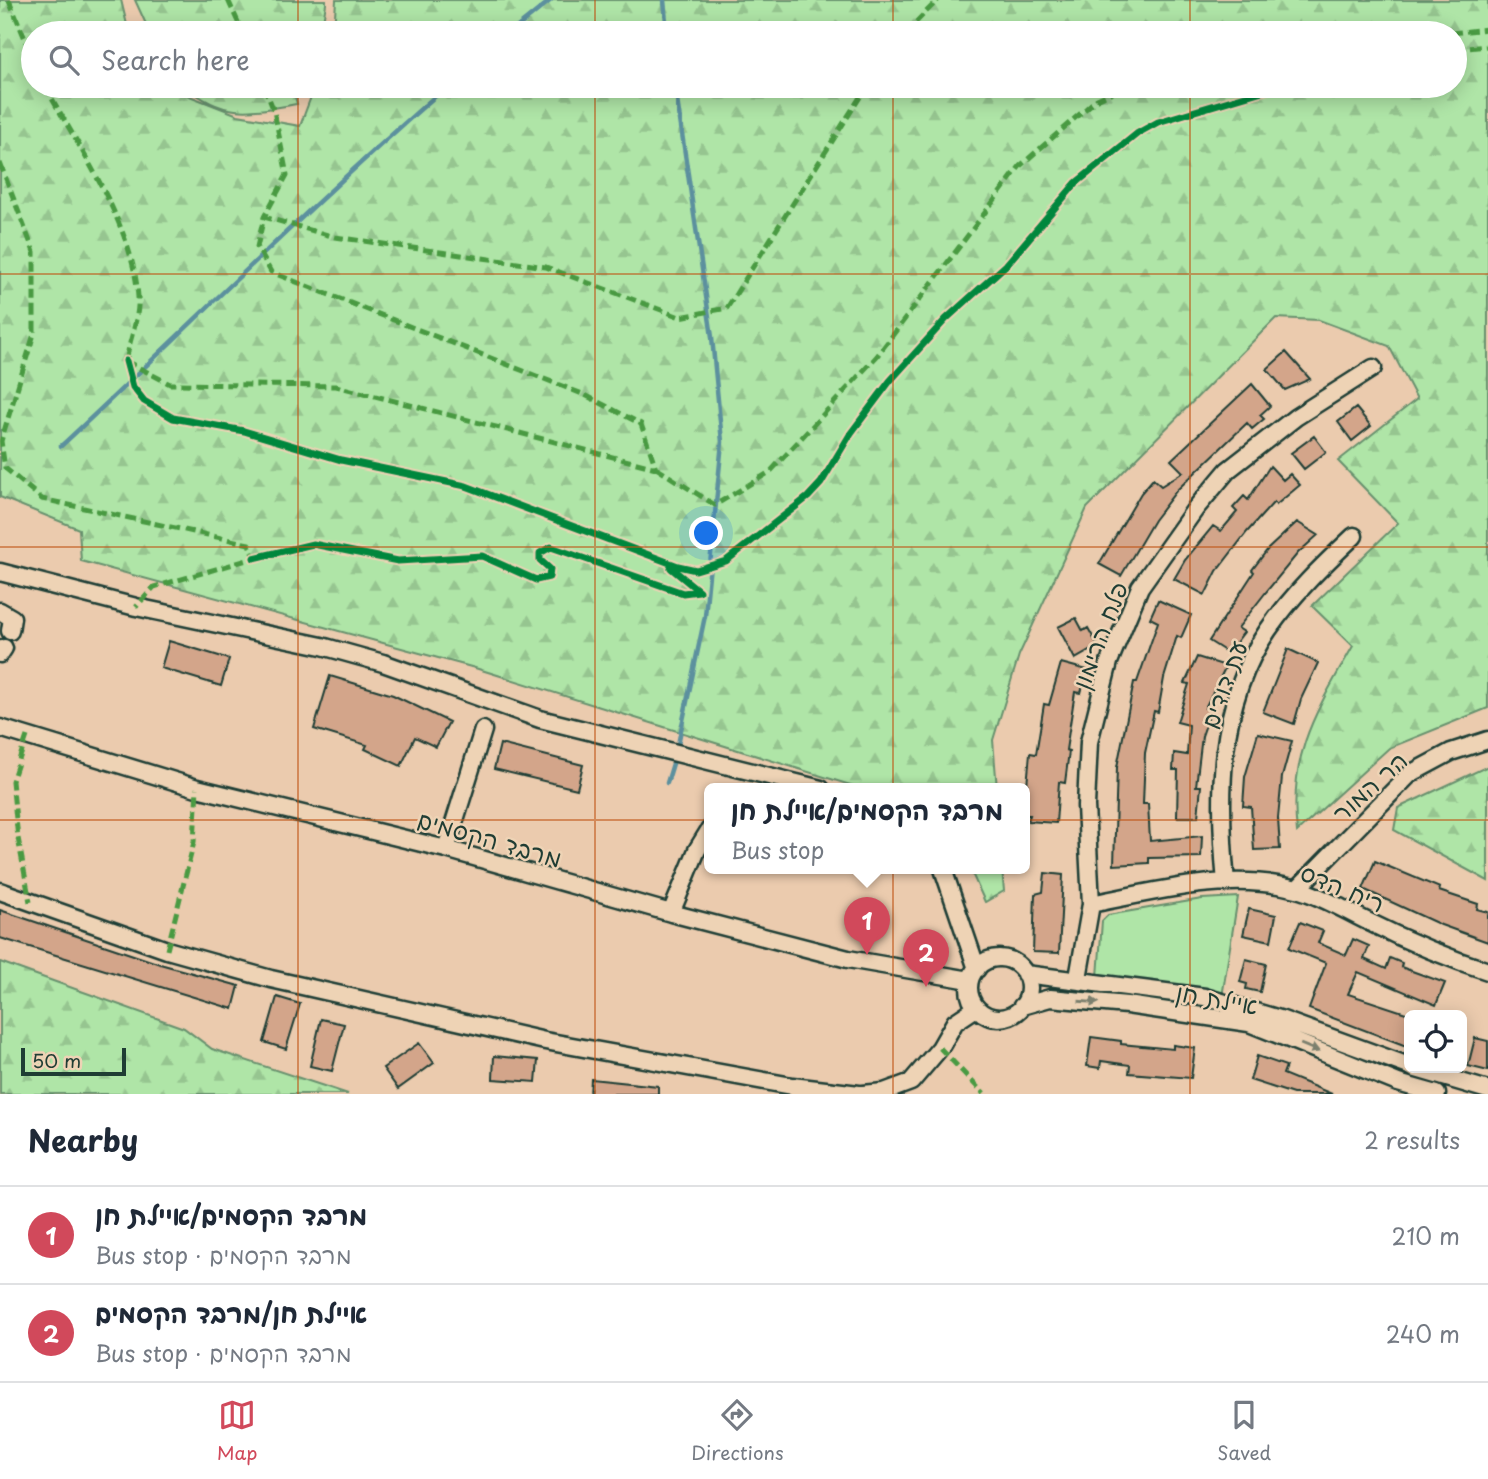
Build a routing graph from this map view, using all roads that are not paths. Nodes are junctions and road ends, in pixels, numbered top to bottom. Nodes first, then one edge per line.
1 (1373, 368) dead end
2 (1354, 536) dead end
3 (0, 572) edge
4 (0, 611) edge
5 (10, 631) dead end
6 (0, 728) edge
7 (483, 730) dead end
8 (1488, 740) edge
9 (797, 783) edge
10 (704, 838) edge
11 (446, 849) junction
12 (944, 874) edge
13 (1226, 883) junction
14 (1297, 889) junction
15 (0, 891) edge
16 (1091, 904) junction
17 (671, 914) junction
18 (1488, 971) edge
19 (973, 974) junction
20 (1025, 974) junction
21 (1078, 978) junction
22 (1022, 1006) junction
23 (976, 1008) junction
24 (1404, 1064) edge
25 (1431, 1073) edge
26 (1488, 1090) edge
27 (861, 1094) edge
28 (1437, 1094) edge

1 - 16 street, פלח הרימון
2 - 13 street, עת דודים
3 - 9 street
4 - 5 street
6 - 11 street, מרבד הקסמים
7 - 11 street
8 - 14 street, הר המור
10 - 17 street
11 - 17 street, מרבד הקסמים
12 - 19 street
13 - 14 street, ריח הדס
13 - 16 street, ריח הדס
14 - 18 street, ריח הדס
15 - 27 street
16 - 21 street, פלח הרימון
17 - 19 street, מרבד הקסמים
19 - 20 street
19 - 23 street
20 - 21 street
20 - 22 street
21 - 24 street
22 - 23 street
22 -> 28 street, איילת חן
23 - 27 street
25 - 26 street

